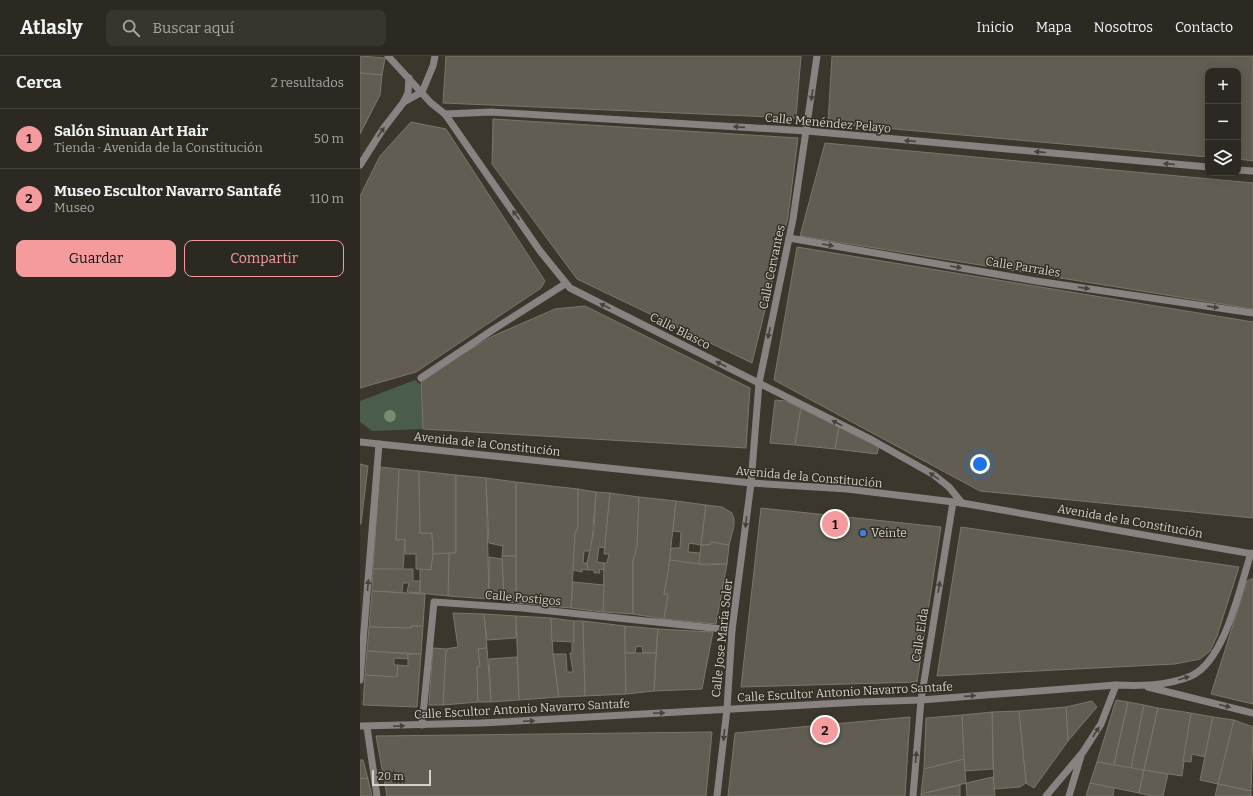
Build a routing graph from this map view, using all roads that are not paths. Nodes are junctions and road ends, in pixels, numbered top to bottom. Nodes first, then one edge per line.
1 (388, 56) edge
2 (435, 56) edge
3 (817, 56) edge
4 (409, 78) junction
5 (422, 92) junction
6 (403, 103) junction
7 (445, 114) junction
8 (806, 131) junction
9 (360, 165) edge
10 (1205, 167) edge
11 (1241, 170) edge
12 (1253, 171) edge
13 (789, 238) junction
14 (565, 284) junction
15 (1253, 313) edge
16 (421, 378) dead end
17 (759, 383) junction
18 (360, 442) edge
19 (379, 444) junction
20 (751, 483) junction
21 (953, 502) junction
22 (962, 503) junction
23 (1252, 553) edge
24 (732, 630) junction
25 (360, 680) edge
26 (1116, 685) junction
27 (1146, 686) junction
28 (921, 700) junction
29 (727, 709) junction
30 (1253, 713) edge
31 (422, 725) junction
32 (363, 726) edge
33 (1083, 752) junction
34 (377, 796) edge
35 (717, 796) edge
36 (913, 796) edge
37 (1046, 796) edge
38 (1069, 796) edge

1 - 4 street, Calle Blasco
2 - 5 street
3 -> 8 street, Calle Cervantes
4 - 5 street, Calle Blasco
4 - 6 street
5 - 6 street
5 - 7 street, Calle Blasco
9 -> 6 street
8 -> 7 street, Calle Menéndez Pelayo
14 -> 7 street, Calle Blasco
10 -> 8 street, Calle Menéndez Pelayo
8 - 13 street, Calle Cervantes
11 - 12 street
13 -> 15 street, Calle Parrales
13 -> 17 street, Calle Cervantes
14 - 16 street
17 -> 14 street, Calle Blasco
17 - 20 street, Calle Cervantes
22 -> 17 street, Calle Blasco
18 - 19 street, Avenida de la Constitución
19 - 20 street, Avenida de la Constitución
25 -> 19 street
20 - 21 street, Avenida de la Constitución
20 -> 24 street, Calle Jose María Soler
21 - 22 street, Avenida de la Constitución
28 -> 21 street, Calle Elda
22 - 23 street, Avenida de la Constitución
27 -> 23 street, Calle Escultor Antonio Navarro Santafe
24 - 29 street, Calle Jose María Soler
24 - 31 street, Calle Postigos
26 - 27 street, Calle Escultor Antonio Navarro Santafe
28 -> 26 street, Calle Escultor Antonio Navarro Santafe
33 -> 26 street
27 -> 30 street
28 - 29 street, Calle Escultor Antonio Navarro Santafe
36 -> 28 street, Calle Elda
31 -> 29 street, Calle Escultor Antonio Navarro Santafe
29 -> 35 street, Calle Jose María Soler
32 -> 31 street, Calle Escultor Antonio Navarro Santafe
32 - 34 street
33 - 37 street
33 - 38 street

